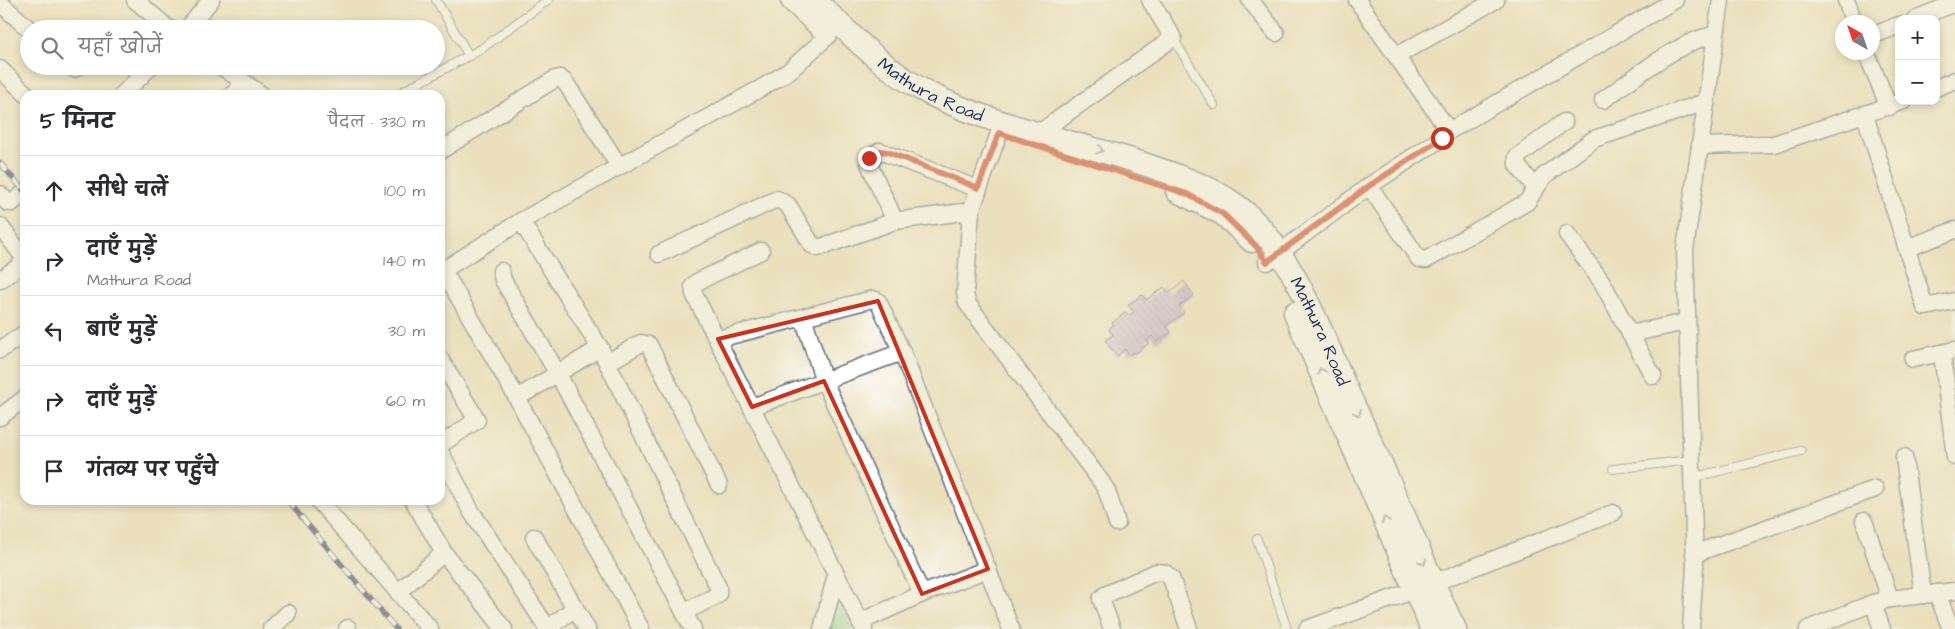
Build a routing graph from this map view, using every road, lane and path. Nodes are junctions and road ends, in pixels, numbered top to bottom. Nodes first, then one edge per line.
1 (136, 0) edge
2 (211, 0) edge
3 (436, 0) edge
4 (548, 0) edge
5 (792, 0) edge
6 (815, 0) edge
7 (1150, 0) edge
8 (1250, 0) edge
9 (1357, 0) edge
10 (1496, 0) edge
11 (1675, 0) edge
12 (1721, 0) edge
13 (1846, 0) edge
14 (0, 3) edge
15 (1955, 3) edge
16 (1851, 15) edge
17 (1925, 15) edge
18 (159, 20) edge
19 (194, 20) edge
20 (20, 21) edge
21 (1895, 27) edge
22 (1276, 33) dead end
23 (1880, 33) edge
24 (829, 35) junction
25 (1715, 35) junction
26 (1173, 38) junction
27 (469, 56) junction
28 (1396, 56) junction
29 (1871, 60) edge
30 (0, 69) edge
31 (445, 69) edge
32 (141, 75) edge
33 (234, 75) edge
34 (433, 75) edge
35 (245, 83) junction
36 (22, 90) edge
37 (127, 90) edge
38 (237, 90) edge
39 (255, 90) edge
40 (405, 90) edge
41 (1603, 100) dead end
42 (1706, 102) junction
43 (1895, 102) edge
44 (1895, 104) edge
45 (1214, 105) dead end
46 (1864, 116) junction
47 (1564, 122) dead end
48 (1449, 131) junction
49 (999, 133) junction
50 (1039, 133) junction
51 (1700, 146) junction
52 (445, 148) edge
53 (619, 166) junction
54 (1369, 186) junction
55 (978, 188) junction
56 (1536, 188) junction
57 (0, 194) edge
58 (20, 196) edge
59 (971, 211) junction
60 (521, 220) junction
61 (895, 221) junction
62 (0, 226) edge
63 (1567, 234) dead end
64 (1954, 235) edge
65 (1907, 248) junction
66 (760, 251) dead end
67 (20, 253) edge
68 (660, 254) dead end
69 (1273, 257) junction
70 (20, 264) edge
71 (445, 265) edge
72 (445, 270) edge
73 (501, 271) dead end
74 (0, 280) edge
75 (1955, 301) edge
76 (803, 317) junction
77 (1686, 322) junction
78 (1630, 334) junction
79 (20, 336) edge
80 (718, 339) junction
81 (0, 350) edge
82 (902, 352) junction
83 (1948, 352) edge
84 (604, 356) junction
85 (1913, 359) dead end
86 (445, 367) edge
87 (558, 374) junction
88 (1653, 376) dead end
89 (824, 381) junction
90 (517, 398) junction
91 (20, 402) edge
92 (752, 407) junction
93 (0, 416) edge
94 (445, 442) edge
95 (1801, 451) dead end
96 (1904, 457) dead end
97 (1955, 457) edge
98 (1691, 460) junction
99 (445, 461) edge
100 (1613, 469) dead end
101 (1691, 478) junction
102 (719, 485) dead end
103 (1875, 489) dead end
104 (322, 505) edge
105 (416, 505) edge
106 (1613, 513) dead end
107 (1864, 521) dead end
108 (1117, 523) dead end
109 (534, 537) dead end
110 (1257, 539) dead end
111 (444, 553) junction
112 (1694, 554) junction
113 (988, 569) junction
114 (836, 575) junction
115 (1423, 587) junction
116 (1955, 591) edge
117 (398, 592) junction
118 (922, 594) junction
119 (1930, 594) junction
120 (1890, 599) junction
121 (1874, 603) junction
122 (575, 608) junction
123 (684, 612) junction
124 (288, 613) dead end
125 (862, 626) edge
126 (272, 629) edge
127 (430, 629) edge
128 (504, 629) edge
129 (547, 629) edge
130 (587, 629) edge
131 (641, 629) edge
132 (693, 629) edge
133 (822, 629) edge
134 (1011, 629) edge
135 (1112, 629) edge
136 (1189, 629) edge
137 (1287, 629) edge
138 (1307, 629) edge
139 (1432, 629) edge
140 (1455, 629) edge
141 (1691, 629) edge
142 (1808, 629) edge
143 (1882, 629) edge
144 (1951, 629) edge

1 - 18 street
2 - 19 street
3 - 27 lane
4 - 27 lane
5 - 24 main road, Mathura Road
6 - 50 main road, Mathura Road
7 - 26 street
8 - 22 street
9 - 28 street
10 - 28 street
11 - 48 street
12 - 25 street
13 - 16 street
14 - 20 street
15 - 17 street
21 - 23 street
24 - 49 main road, Mathura Road
24 - 53 street
25 - 41 street
25 - 42 street
26 - 45 lane
26 - 50 street
27 - 31 lane
28 - 48 street
29 - 43 street
30 - 36 street
32 - 37 street
33 - 35 street
34 - 40 lane
35 - 38 street
35 - 39 street
42 - 51 street
42 - 56 street
44 - 46 street
46 - 51 street
46 - 65 street
47 - 56 street
48 - 54 street
49 - 55 street
49 - 69 main road, Mathura Road
50 -> 69 main road, Mathura Road
51 - 77 street
52 - 53 street
53 - 60 street
54 - 56 street
54 - 69 street
55 - 59 street
55 - 61 street
57 - 58 street
59 - 61 street
59 - 108 street
60 - 71 street
60 - 84 street
61 - 68 street
62 - 67 street
63 - 78 street
64 - 65 street
65 - 75 street
66 - 80 street
69 - 115 main road, Mathura Road
70 - 74 street
72 - 90 street
73 - 87 street
76 - 80 street
76 - 82 street
76 - 89 street
77 - 78 street
77 - 98 street
78 - 88 street
79 - 81 street
80 - 92 street
82 - 89 street
82 - 113 street
83 - 85 street
83 - 97 street
84 - 87 street
84 - 102 street
84 - 123 street
86 - 94 street
87 - 90 street
87 - 123 street
89 - 92 street
89 - 118 street
90 - 131 street
91 - 93 street
92 - 114 street
95 - 101 lane
96 - 119 street
98 - 100 lane
98 - 101 street
99 - 129 street
101 - 112 street
103 - 112 street
104 - 117 street
105 - 111 street
106 - 115 street
107 - 120 street
109 - 122 street
110 - 137 lane
111 - 117 street
111 - 128 street
112 - 141 street
113 - 118 street
113 - 134 street
114 - 125 street
114 - 133 street
115 - 138 street
115 - 139 main road, Mathura Road
115 - 140 main road, Mathura Road
116 - 119 street
117 - 127 street
118 - 125 street
119 - 120 street
119 - 144 street
120 - 121 street
121 - 142 street
121 - 143 street
122 - 129 street
122 - 130 street
123 - 132 street
124 - 126 street
135 - 136 street

